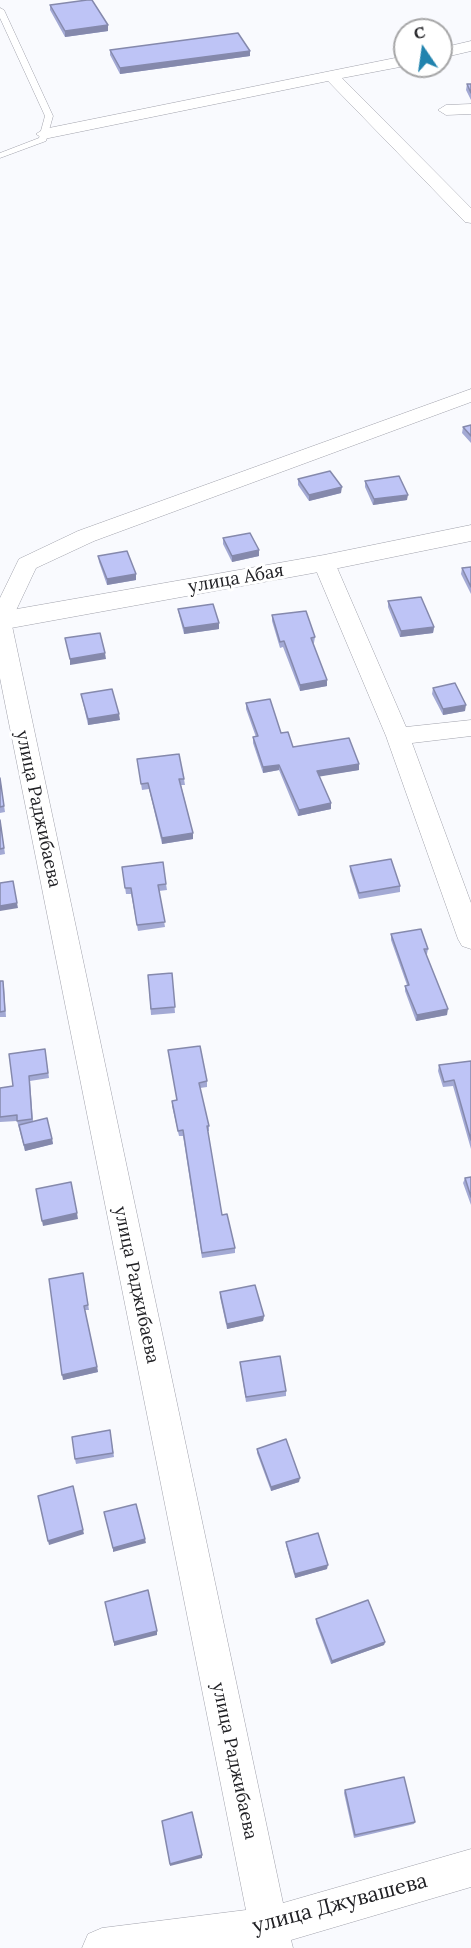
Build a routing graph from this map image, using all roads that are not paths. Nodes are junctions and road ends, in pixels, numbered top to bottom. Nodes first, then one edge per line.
1 (0, 10) edge
2 (471, 46) edge
3 (453, 50) edge
4 (393, 63) edge
5 (331, 76) junction
6 (471, 109) edge
7 (446, 111) dead end
8 (44, 134) junction
9 (0, 156) edge
10 (471, 218) edge
11 (471, 395) edge
12 (471, 532) edge
13 (324, 563) junction
14 (0, 622) edge
15 (471, 728) edge
16 (398, 736) junction
17 (471, 939) edge
18 (471, 1868) edge
19 (271, 1937) edge
20 (102, 1948) edge

1 - 8 lane
2 - 3 street
4 - 5 street
5 - 8 street
5 - 10 street
6 - 7 street
8 - 9 lane
11 - 14 street
12 - 13 street, улица Абая
13 - 14 street, улица Абая
13 - 16 street
14 - 19 street, улица Раджибаева
15 - 16 street
16 - 17 street
18 - 19 street, улица Джувашева
19 - 20 street, улица Джувашева

